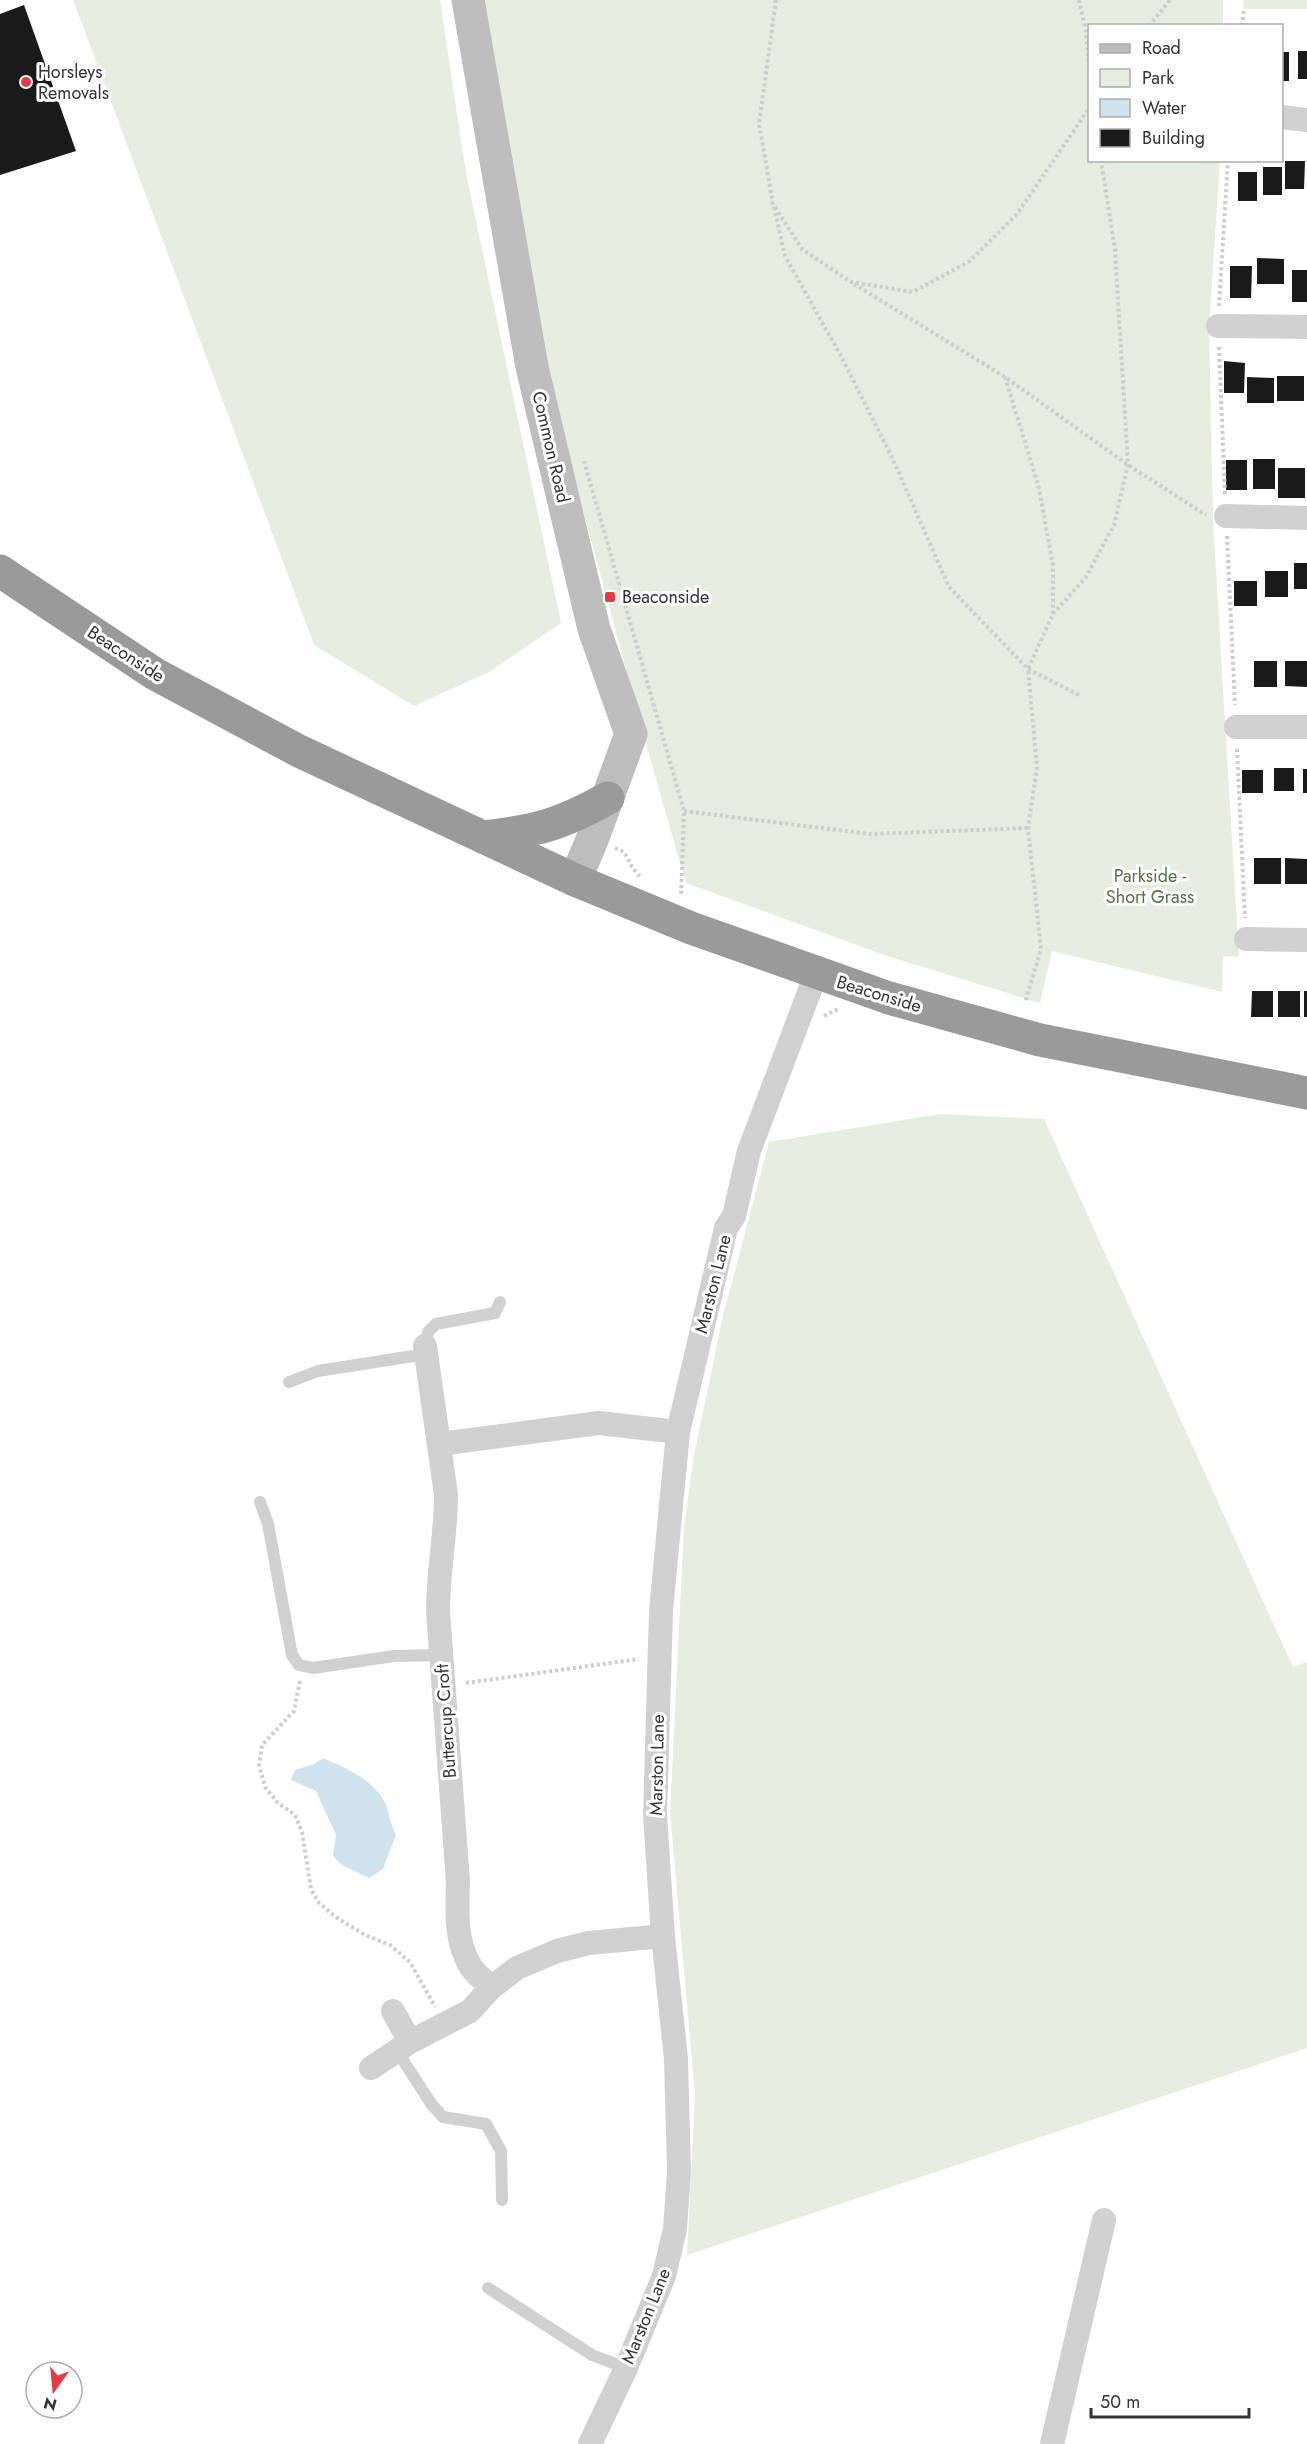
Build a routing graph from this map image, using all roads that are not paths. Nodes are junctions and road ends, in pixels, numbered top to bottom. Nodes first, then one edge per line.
1 (468, 0) edge
2 (1283, 117) edge
3 (1307, 120) edge
4 (1218, 326) road end
5 (1307, 327) edge
6 (1220, 518) road end
7 (1307, 518) edge
8 (0, 571) edge
9 (1236, 727) road end
10 (1307, 728) edge
11 (608, 798) junction
12 (483, 837) junction
13 (575, 880) junction
14 (1246, 939) road end
15 (1307, 940) edge
16 (816, 974) junction
17 (1307, 1093) edge
18 (500, 1302) dead end
19 (426, 1350) junction
20 (288, 1382) dead end
21 (678, 1432) junction
22 (440, 1444) junction
23 (260, 1502) dead end
24 (442, 1655) junction
25 (663, 1936) junction
26 (492, 1987) junction
27 (393, 2011) dead end
28 (403, 2047) junction
29 (370, 2068) dead end
30 (502, 2200) dead end
31 (1104, 2220) dead end
32 (488, 2288) dead end
33 (626, 2368) junction
34 (590, 2444) edge
35 (1052, 2444) edge

1 - 11 street, Common Road
2 - 3 street
4 - 5 street
6 - 7 street
8 - 12 highway, Beaconside
9 - 10 street
11 - 12 highway
11 - 13 street, Common Road
12 - 13 highway, Beaconside
13 - 16 highway, Beaconside
14 - 15 street
16 - 17 highway, Beaconside
16 - 21 street, Marston Lane
18 - 19 lane
19 - 20 lane
19 - 22 street, Buttercup Croft
21 - 22 street
21 - 25 street, Marston Lane
22 - 24 street, Buttercup Croft
23 - 24 lane
24 - 26 street, Buttercup Croft
25 - 26 street
25 - 33 street, Marston Lane
26 - 28 street
27 - 28 street
28 - 29 street
28 - 30 lane
31 - 35 street
32 - 33 lane
33 - 34 street, Marston Lane

